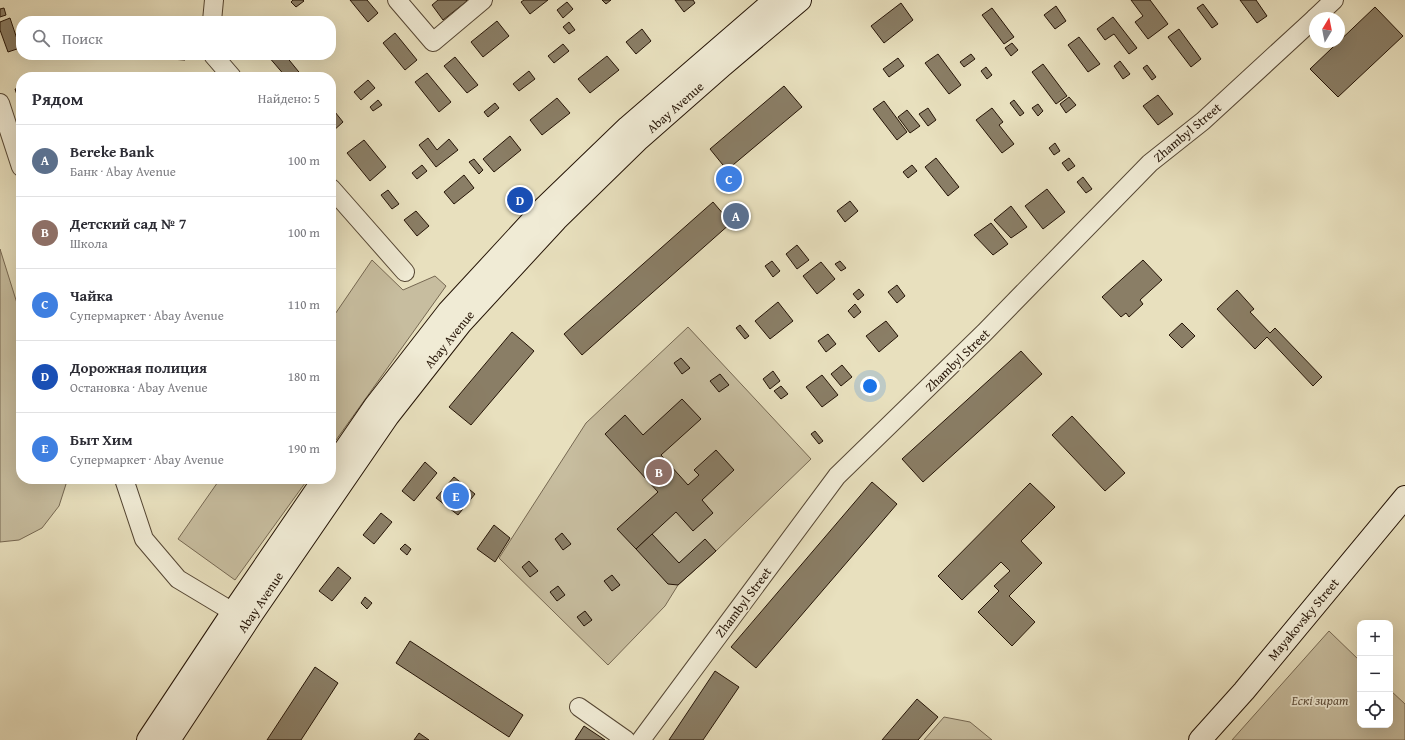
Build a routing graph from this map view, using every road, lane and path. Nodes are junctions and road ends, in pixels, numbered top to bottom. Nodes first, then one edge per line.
1 (214, 0) edge
2 (397, 0) edge
3 (483, 0) edge
4 (775, 0) edge
5 (800, 0) edge
6 (1334, 0) edge
7 (1321, 12) edge
8 (212, 16) edge
9 (1309, 24) edge
10 (217, 60) edge
11 (228, 72) edge
12 (0, 103) edge
13 (16, 152) edge
14 (336, 194) edge
15 (404, 272) dead end
16 (336, 463) edge
17 (126, 484) edge
18 (321, 484) edge
19 (1405, 497) edge
20 (242, 613) junction
21 (579, 707) dead end
22 (148, 740) edge
23 (169, 740) edge
24 (626, 740) edge
25 (641, 740) edge
26 (1200, 740) edge

1 - 8 street
2 - 3 street
4 - 16 main road, Abay Avenue
5 - 20 main road, Abay Avenue
6 - 7 street, Zhambyl Street
9 - 25 street, Zhambyl Street
10 - 11 street
12 - 13 street
14 - 15 street
17 - 20 street
18 - 20 main road, Abay Avenue
19 - 26 main road, Mayakovsky Street
20 - 22 main road, Abay Avenue
20 - 23 main road, Abay Avenue
21 - 24 street

